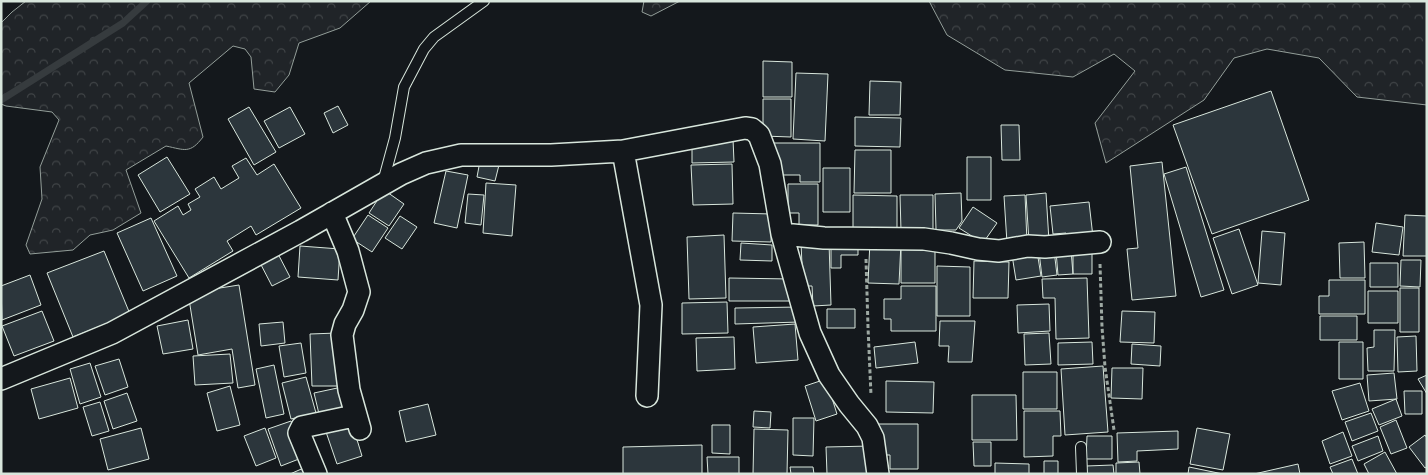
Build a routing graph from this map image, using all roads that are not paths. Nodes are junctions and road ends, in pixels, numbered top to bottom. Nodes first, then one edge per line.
1 (484, 1) edge
2 (623, 151) junction
3 (382, 185) junction
4 (332, 213) junction
5 (782, 234) junction
6 (1100, 242) road end
7 (1, 378) edge
8 (647, 396) dead end
9 (1081, 448) dead end
10 (316, 474) edge
11 (878, 474) edge
12 (1082, 474) edge

1 - 3 lane
2 - 3 street
2 - 5 street
2 - 8 street
3 - 4 street
4 - 7 street
4 - 10 street
5 - 6 street
5 - 11 street
9 - 12 lane

